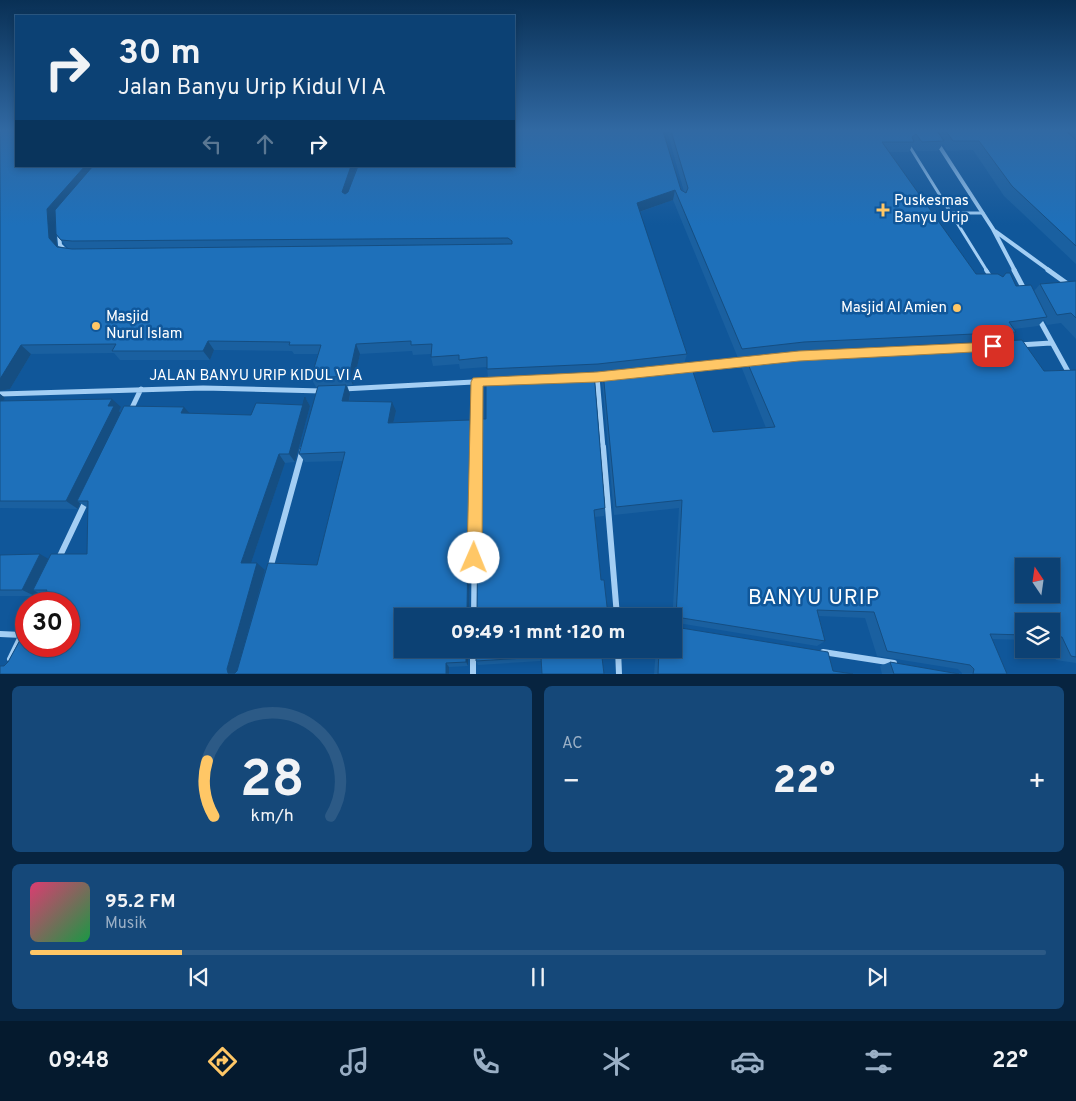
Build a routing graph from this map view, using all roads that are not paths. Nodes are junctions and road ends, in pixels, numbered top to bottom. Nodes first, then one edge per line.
1 (920, 162) edge
2 (950, 162) edge
3 (951, 213) junction
4 (983, 214) junction
5 (59, 228) edge
6 (993, 229) junction
7 (74, 254) edge
8 (994, 283) edge
9 (1076, 290) edge
10 (1029, 299) edge
11 (1033, 308) edge
12 (1051, 343) junction
13 (1012, 345) edge
14 (751, 361) edge
15 (674, 369) edge
16 (616, 375) edge
17 (597, 377) junction
18 (578, 378) edge
19 (495, 381) edge
20 (477, 382) junction
21 (1076, 386) edge
22 (141, 389) junction
23 (329, 390) edge
24 (338, 390) edge
25 (319, 391) junction
26 (0, 394) edge
27 (316, 400) edge
28 (128, 416) edge
29 (306, 438) edge
30 (88, 497) edge
31 (54, 568) edge
32 (50, 577) edge
33 (267, 579) edge
34 (43, 592) edge
35 (474, 608) edge
36 (616, 608) edge
37 (0, 634) edge
38 (15, 635) edge
39 (15, 649) edge
40 (820, 651) edge
41 (473, 658) edge
42 (618, 658) edge
43 (898, 664) edge
44 (7, 666) edge
45 (473, 674) edge
46 (619, 674) edge

1 - 3 lane
2 - 4 street
3 - 4 lane
3 - 8 lane
4 - 6 street
5 - 7 street
6 - 9 street
6 - 10 street
11 - 12 street
12 - 13 street
12 - 21 street
14 - 15 street
16 - 17 street
17 - 18 street
17 - 36 street
19 - 20 street, JALAN BANYU URIP KIDUL VI A
20 - 24 street, JALAN BANYU URIP KIDUL VI A
20 - 35 street
22 - 25 street, JALAN BANYU URIP KIDUL VI A
22 - 26 street, JALAN BANYU URIP KIDUL VI A
22 - 28 street
23 - 25 street, JALAN BANYU URIP KIDUL VI A
25 - 27 street
29 - 33 street
30 - 31 street
32 - 34 street
37 - 38 street
39 - 44 street
40 - 43 street
41 - 45 street
42 - 46 street

